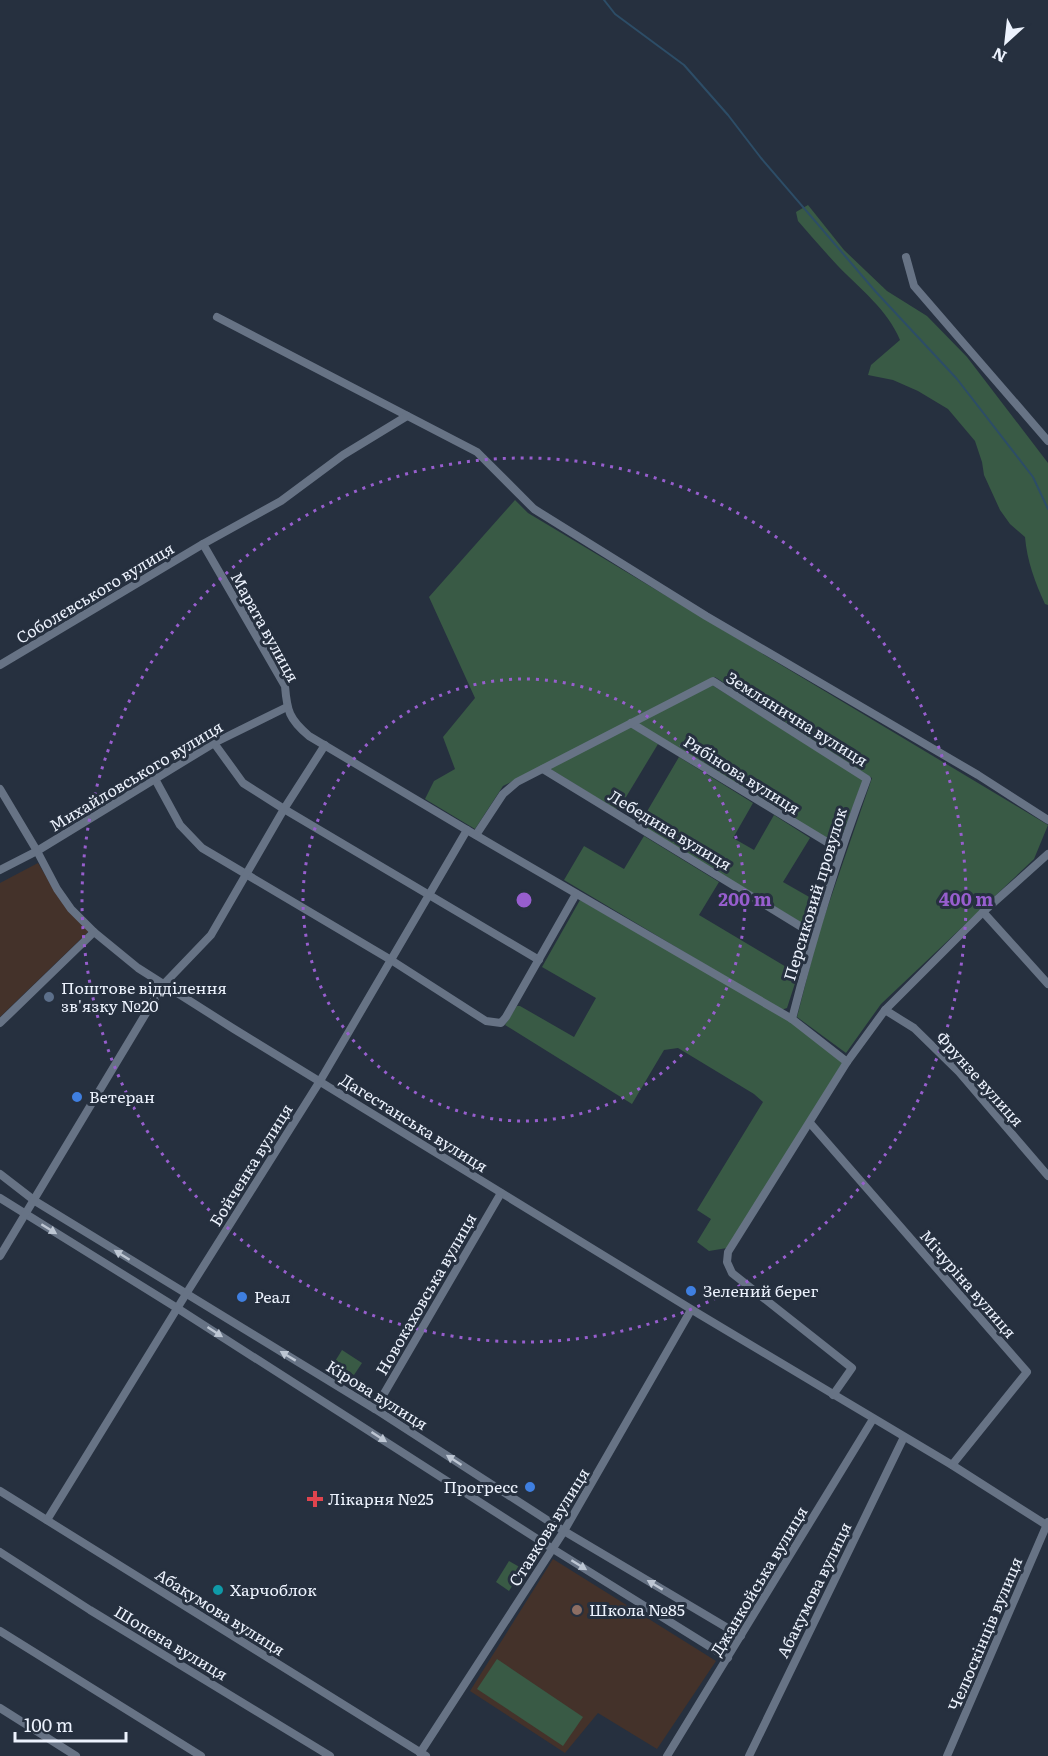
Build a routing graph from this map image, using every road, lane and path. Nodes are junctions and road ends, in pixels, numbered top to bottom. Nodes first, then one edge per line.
1 (906, 257) dead end
2 (217, 317) dead end
3 (407, 416) junction
4 (1048, 441) edge
5 (203, 544) junction
6 (0, 665) edge
7 (287, 707) junction
8 (631, 723) junction
9 (214, 743) junction
10 (325, 745) junction
11 (543, 769) junction
12 (155, 779) junction
13 (867, 779) joint
14 (0, 789) edge
15 (284, 809) junction
16 (1048, 820) edge
17 (467, 830) junction
18 (476, 836) junction
19 (37, 850) junction
20 (840, 850) junction
21 (1048, 854) edge
22 (0, 870) edge
23 (246, 875) junction
24 (430, 894) junction
25 (576, 894) junction
26 (983, 912) junction
27 (94, 932) junction
28 (813, 934) junction
29 (391, 960) junction
30 (539, 960) junction
31 (1048, 984) edge
32 (163, 985) junction
33 (885, 1010) junction
34 (792, 1018) junction
35 (0, 1023) edge
36 (847, 1062) junction
37 (320, 1082) junction
38 (810, 1123) junction
39 (0, 1174) edge
40 (1048, 1176) edge
41 (501, 1193) junction
42 (0, 1198) edge
43 (35, 1201) junction
44 (26, 1215) junction
45 (0, 1256) edge
46 (186, 1294) junction
47 (177, 1308) junction
48 (691, 1310) junction
49 (833, 1395) junction
50 (375, 1409) junction
51 (873, 1419) junction
52 (904, 1437) junction
53 (952, 1465) junction
54 (0, 1491) edge
55 (47, 1520) junction
56 (1048, 1524) edge
57 (564, 1531) junction
58 (553, 1549) junction
59 (0, 1552) edge
60 (0, 1631) edge
61 (741, 1636) junction
62 (728, 1658) junction
63 (0, 1708) edge
64 (423, 1754) edge
65 (76, 1756) edge
66 (201, 1756) edge
67 (330, 1756) edge
68 (668, 1756) edge
69 (749, 1756) edge
70 (948, 1756) edge

1 - 4 street
2 - 3 street
3 - 5 street, Соболєвського вулиця
3 - 16 street
5 - 6 street, Соболєвського вулиця
5 - 7 street, Марата вулиця
7 - 9 street, Михайловського вулиця
7 - 10 street, Марата вулиця
8 - 11 street
8 - 13 street, Землянична вулиця
8 - 20 street, Рябінова вулиця
9 - 12 street, Михайловського вулиця
9 - 15 street
10 - 15 street
10 - 17 street, Марата вулиця
11 - 18 street
11 - 28 street, Лебедина вулиця
12 - 19 street, Михайловського вулиця
12 - 23 street
13 - 20 street, Персиковий провулок
14 - 19 street, Дагестанська вулиця
15 - 23 street
15 - 24 street
17 - 18 street
17 - 24 street, Бойченка вулиця
18 - 25 street
19 - 22 street, Михайловського вулиця
19 - 27 street, Дагестанська вулиця
20 - 28 street, Персиковий провулок
21 - 26 street
23 - 29 street
23 - 32 street
24 - 29 street, Бойченка вулиця
24 - 30 street
25 - 30 street
25 - 34 street
26 - 31 street
26 - 33 street
27 - 32 street, Дагестанська вулиця
27 - 35 street
28 - 34 street, Персиковий провулок
29 - 30 street
29 - 37 street, Бойченка вулиця
32 - 37 street, Дагестанська вулиця
32 - 43 street
33 - 36 street
33 - 40 street, Фрунзе вулиця
34 - 36 street
36 - 38 street
37 - 41 street, Дагестанська вулиця
37 - 46 street, Бойченка вулиця
38 - 49 street
38 - 53 street, Мічуріна вулиця
39 - 43 street, Кірова вулиця
41 - 48 street, Дагестанська вулиця
41 - 50 street, Новокаховська вулиця
42 - 44 street, Кірова вулиця
43 - 44 street
46 -> 43 street, Кірова вулиця
44 - 45 street
44 -> 47 street, Кірова вулиця
46 - 47 street, Бойченка вулиця
50 -> 46 street, Кірова вулиця
47 - 55 street, Бойченка вулиця
47 -> 58 street, Кірова вулиця
48 - 49 street, Дагестанська вулиця
48 - 57 street, Ставкова вулиця
49 - 51 street, Дагестанська вулиця
57 -> 50 street, Кірова вулиця
51 - 52 street, Дагестанська вулиця
51 - 61 street, Джанкойська вулиця
52 - 53 street, Дагестанська вулиця
52 - 69 street, Абакумова вулиця
53 - 56 street, Дагестанська вулиця
54 - 55 street, Абакумова вулиця
55 - 64 street, Абакумова вулиця
56 - 70 street, Челюскінців вулиця
57 - 58 street, Ставкова вулиця
61 -> 57 street, Кірова вулиця
58 -> 62 street, Кірова вулиця
58 - 64 street, Ставкова вулиця
59 - 67 street, Шопена вулиця
60 - 66 street
61 - 62 street, Джанкойська вулиця
62 - 68 street, Джанкойська вулиця
63 - 65 street

